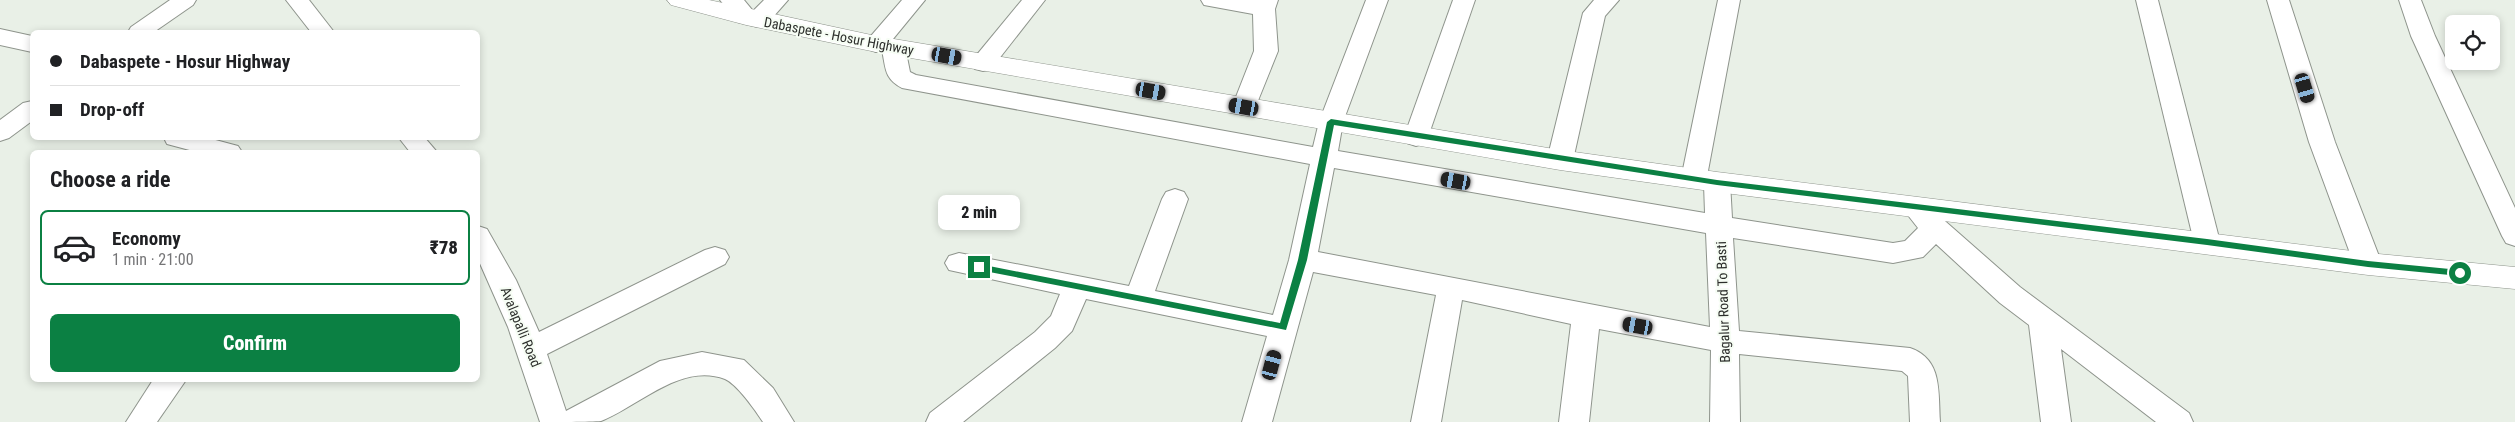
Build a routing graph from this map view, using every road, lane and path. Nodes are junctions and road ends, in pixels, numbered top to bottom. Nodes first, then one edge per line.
1 (185, 0) edge
2 (297, 0) edge
3 (679, 0) edge
4 (777, 0) edge
5 (914, 0) edge
6 (1034, 0) edge
7 (1212, 0) edge
8 (1377, 0) edge
9 (1464, 0) edge
10 (1608, 0) edge
11 (1729, 0) edge
12 (2147, 0) edge
13 (2278, 0) edge
14 (2410, 0) edge
15 (1266, 5) edge
16 (745, 12) edge
17 (142, 30) edge
18 (321, 30) edge
19 (885, 45) junction
20 (983, 63) junction
21 (1244, 107) junction
22 (30, 110) edge
23 (1331, 122) junction
24 (0, 132) edge
25 (1416, 136) junction
26 (184, 140) edge
27 (413, 140) edge
28 (221, 150) edge
29 (422, 150) edge
30 (1324, 158) junction
31 (1560, 160) junction
32 (1706, 181) junction
33 (1175, 199) dead end
34 (1910, 206) junction
35 (1720, 226) junction
36 (1933, 226) junction
37 (2515, 236) edge
38 (480, 239) edge
39 (2207, 242) junction
40 (715, 257) dead end
41 (1302, 260) junction
42 (959, 263) dead end
43 (2368, 264) junction
44 (2515, 278) edge
45 (1077, 287) junction
46 (1451, 287) junction
47 (1138, 299) junction
48 (1586, 316) junction
49 (2043, 320) junction
50 (1283, 328) junction
51 (1725, 341) junction
52 (531, 349) junction
53 (169, 382) edge
54 (557, 420) edge
55 (141, 422) edge
56 (779, 422) edge
57 (941, 422) edge
58 (1257, 422) edge
59 (1426, 422) edge
60 (1574, 422) edge
61 (1725, 422) edge
62 (1925, 422) edge
63 (2056, 422) edge
64 (2178, 422) edge

1 - 17 street
2 - 18 street
3 - 16 highway, Dabaspete - Hosur Highway
4 - 16 street
5 - 19 street
6 - 20 street
7 - 15 street
8 - 23 street
9 - 25 street
10 - 31 street
11 - 32 street, Bagalur Road To Basti
12 - 39 street
13 - 43 street
14 - 37 street
15 - 21 street
16 - 19 highway, Dabaspete - Hosur Highway
19 - 20 highway, Dabaspete - Hosur Highway
19 - 30 street
20 - 21 highway, Dabaspete - Hosur Highway
21 - 23 highway, Dabaspete - Hosur Highway
22 - 24 street
23 - 25 highway, Dabaspete - Hosur Highway
23 - 30 street
25 - 31 highway, Dabaspete - Hosur Highway
26 - 28 street
27 - 29 street
30 - 35 street
30 - 41 street
31 - 32 highway, Dabaspete - Hosur Highway
32 - 34 highway, Dabaspete - Hosur Highway
32 - 35 street, Bagalur Road To Basti
33 - 47 street
34 - 36 street
34 - 39 highway, Dabaspete - Hosur Highway
35 - 36 street
35 - 51 street, Bagalur Road To Basti
36 - 49 street
38 - 52 street, Avalapalli Road
39 - 43 highway, Dabaspete - Hosur Highway
40 - 52 street
41 - 46 street
41 - 50 street
42 - 45 street
43 - 44 highway, Dabaspete - Hosur Highway
45 - 47 street
45 - 57 street
46 - 48 street
46 - 59 street
47 - 50 street
48 - 51 street
48 - 60 street
49 - 63 street
49 - 64 street
50 - 58 street
51 - 61 street, Bagalur Road To Basti
51 - 62 street
52 - 54 street, Avalapalli Road
53 - 55 street
54 - 56 street

